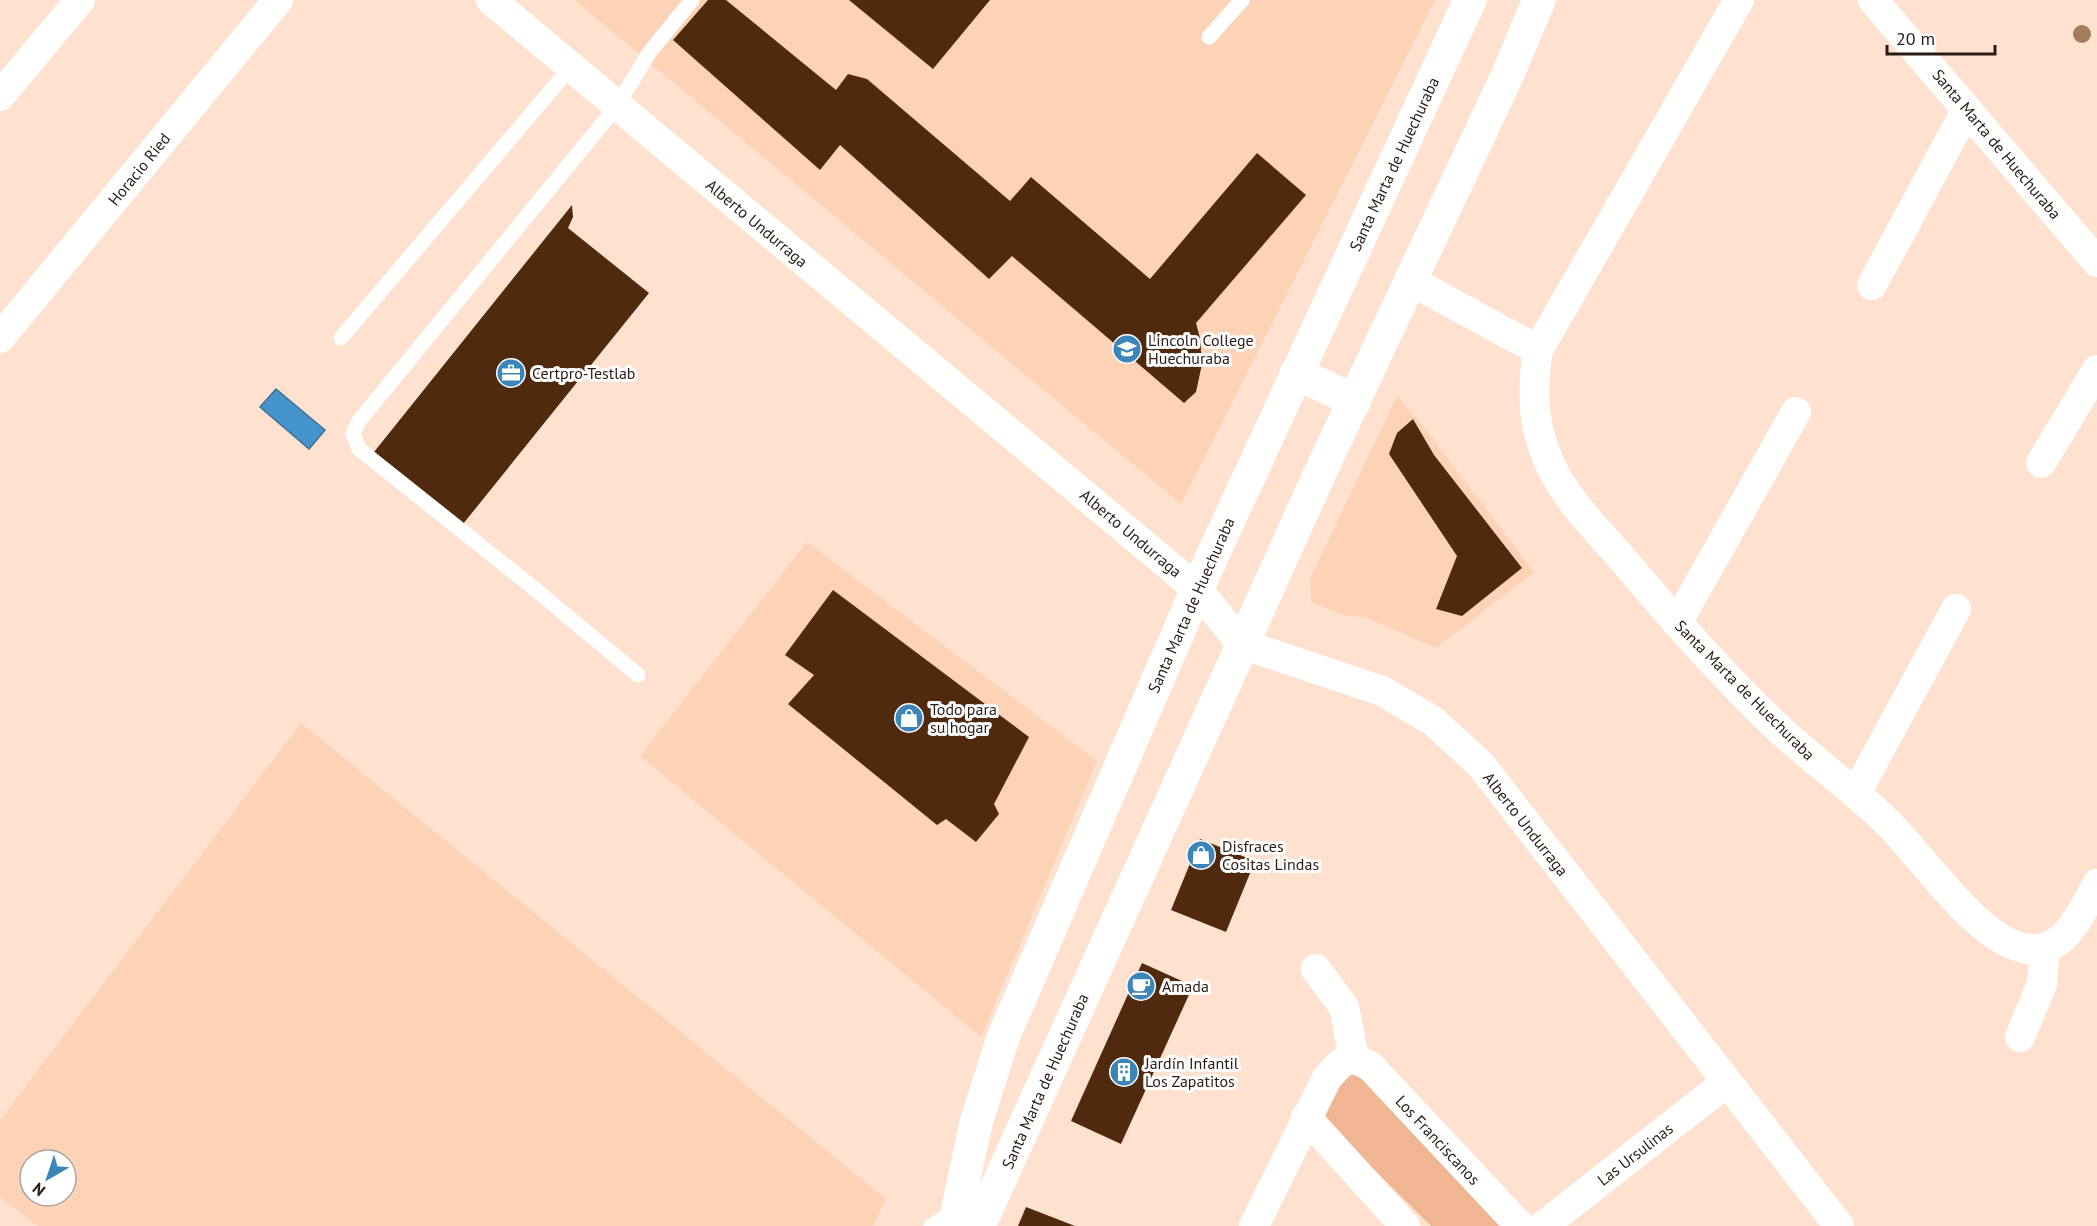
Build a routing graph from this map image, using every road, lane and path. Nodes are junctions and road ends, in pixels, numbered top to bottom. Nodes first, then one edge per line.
1 (80, 0) edge
2 (278, 0) edge
3 (491, 0) edge
4 (692, 0) edge
5 (1242, 0) edge
6 (1470, 0) edge
7 (1539, 0) edge
8 (1739, 0) edge
9 (1873, 0) edge
10 (1209, 37) dead end
11 (571, 67) junction
12 (0, 96) edge
13 (617, 106) junction
14 (1967, 108) junction
15 (2097, 262) edge
16 (1411, 281) junction
17 (1872, 285) dead end
18 (0, 338) edge
19 (341, 338) dead end
20 (1538, 350) junction
21 (2097, 370) edge
22 (1296, 373) junction
23 (1355, 401) junction
24 (1796, 412) dead end
25 (2041, 463) dead end
26 (1197, 589) junction
27 (1956, 609) dead end
28 (1677, 623) junction
29 (1242, 644) junction
30 (638, 675) dead end
31 (1856, 793) junction
32 (2097, 884) edge
33 (2044, 948) junction
34 (1316, 969) dead end
35 (2020, 1037) dead end
36 (1354, 1058) junction
37 (1727, 1082) junction
38 (1306, 1117) junction
39 (955, 1222) edge
40 (1254, 1226) edge
41 (1405, 1226) edge
42 (1520, 1226) edge
43 (1543, 1226) edge
44 (1839, 1226) edge

1 - 12 street
2 - 18 street, Horacio Ried
3 - 11 street, Alberto Undurraga
4 - 13 lane
5 - 10 lane
6 - 22 street, Santa Marta de Huechuraba
7 - 16 street, Santa Marta de Huechuraba
8 - 20 street, Santa Marta de Huechuraba
9 - 14 street, Santa Marta de Huechuraba
11 - 13 street, Alberto Undurraga
11 - 19 lane
13 - 26 street, Alberto Undurraga
13 - 30 lane
14 - 15 street, Santa Marta de Huechuraba
14 - 17 street
16 - 20 street
16 - 23 street, Santa Marta de Huechuraba
20 - 28 street, Santa Marta de Huechuraba
21 - 25 street
22 - 23 street
22 - 26 street, Santa Marta de Huechuraba
23 - 29 street, Santa Marta de Huechuraba
24 - 28 street
26 - 29 street, Alberto Undurraga
26 - 39 street, Santa Marta de Huechuraba
27 - 31 street
28 - 31 street, Santa Marta de Huechuraba
29 - 37 street, Alberto Undurraga
29 - 39 street, Santa Marta de Huechuraba
31 - 33 street, Santa Marta de Huechuraba
32 - 33 street
33 - 35 street
34 - 36 street
36 - 38 street
36 - 42 street, Los Franciscanos
37 - 43 street, Las Ursulinas
37 - 44 street, Alberto Undurraga
38 - 40 street
38 - 41 street

